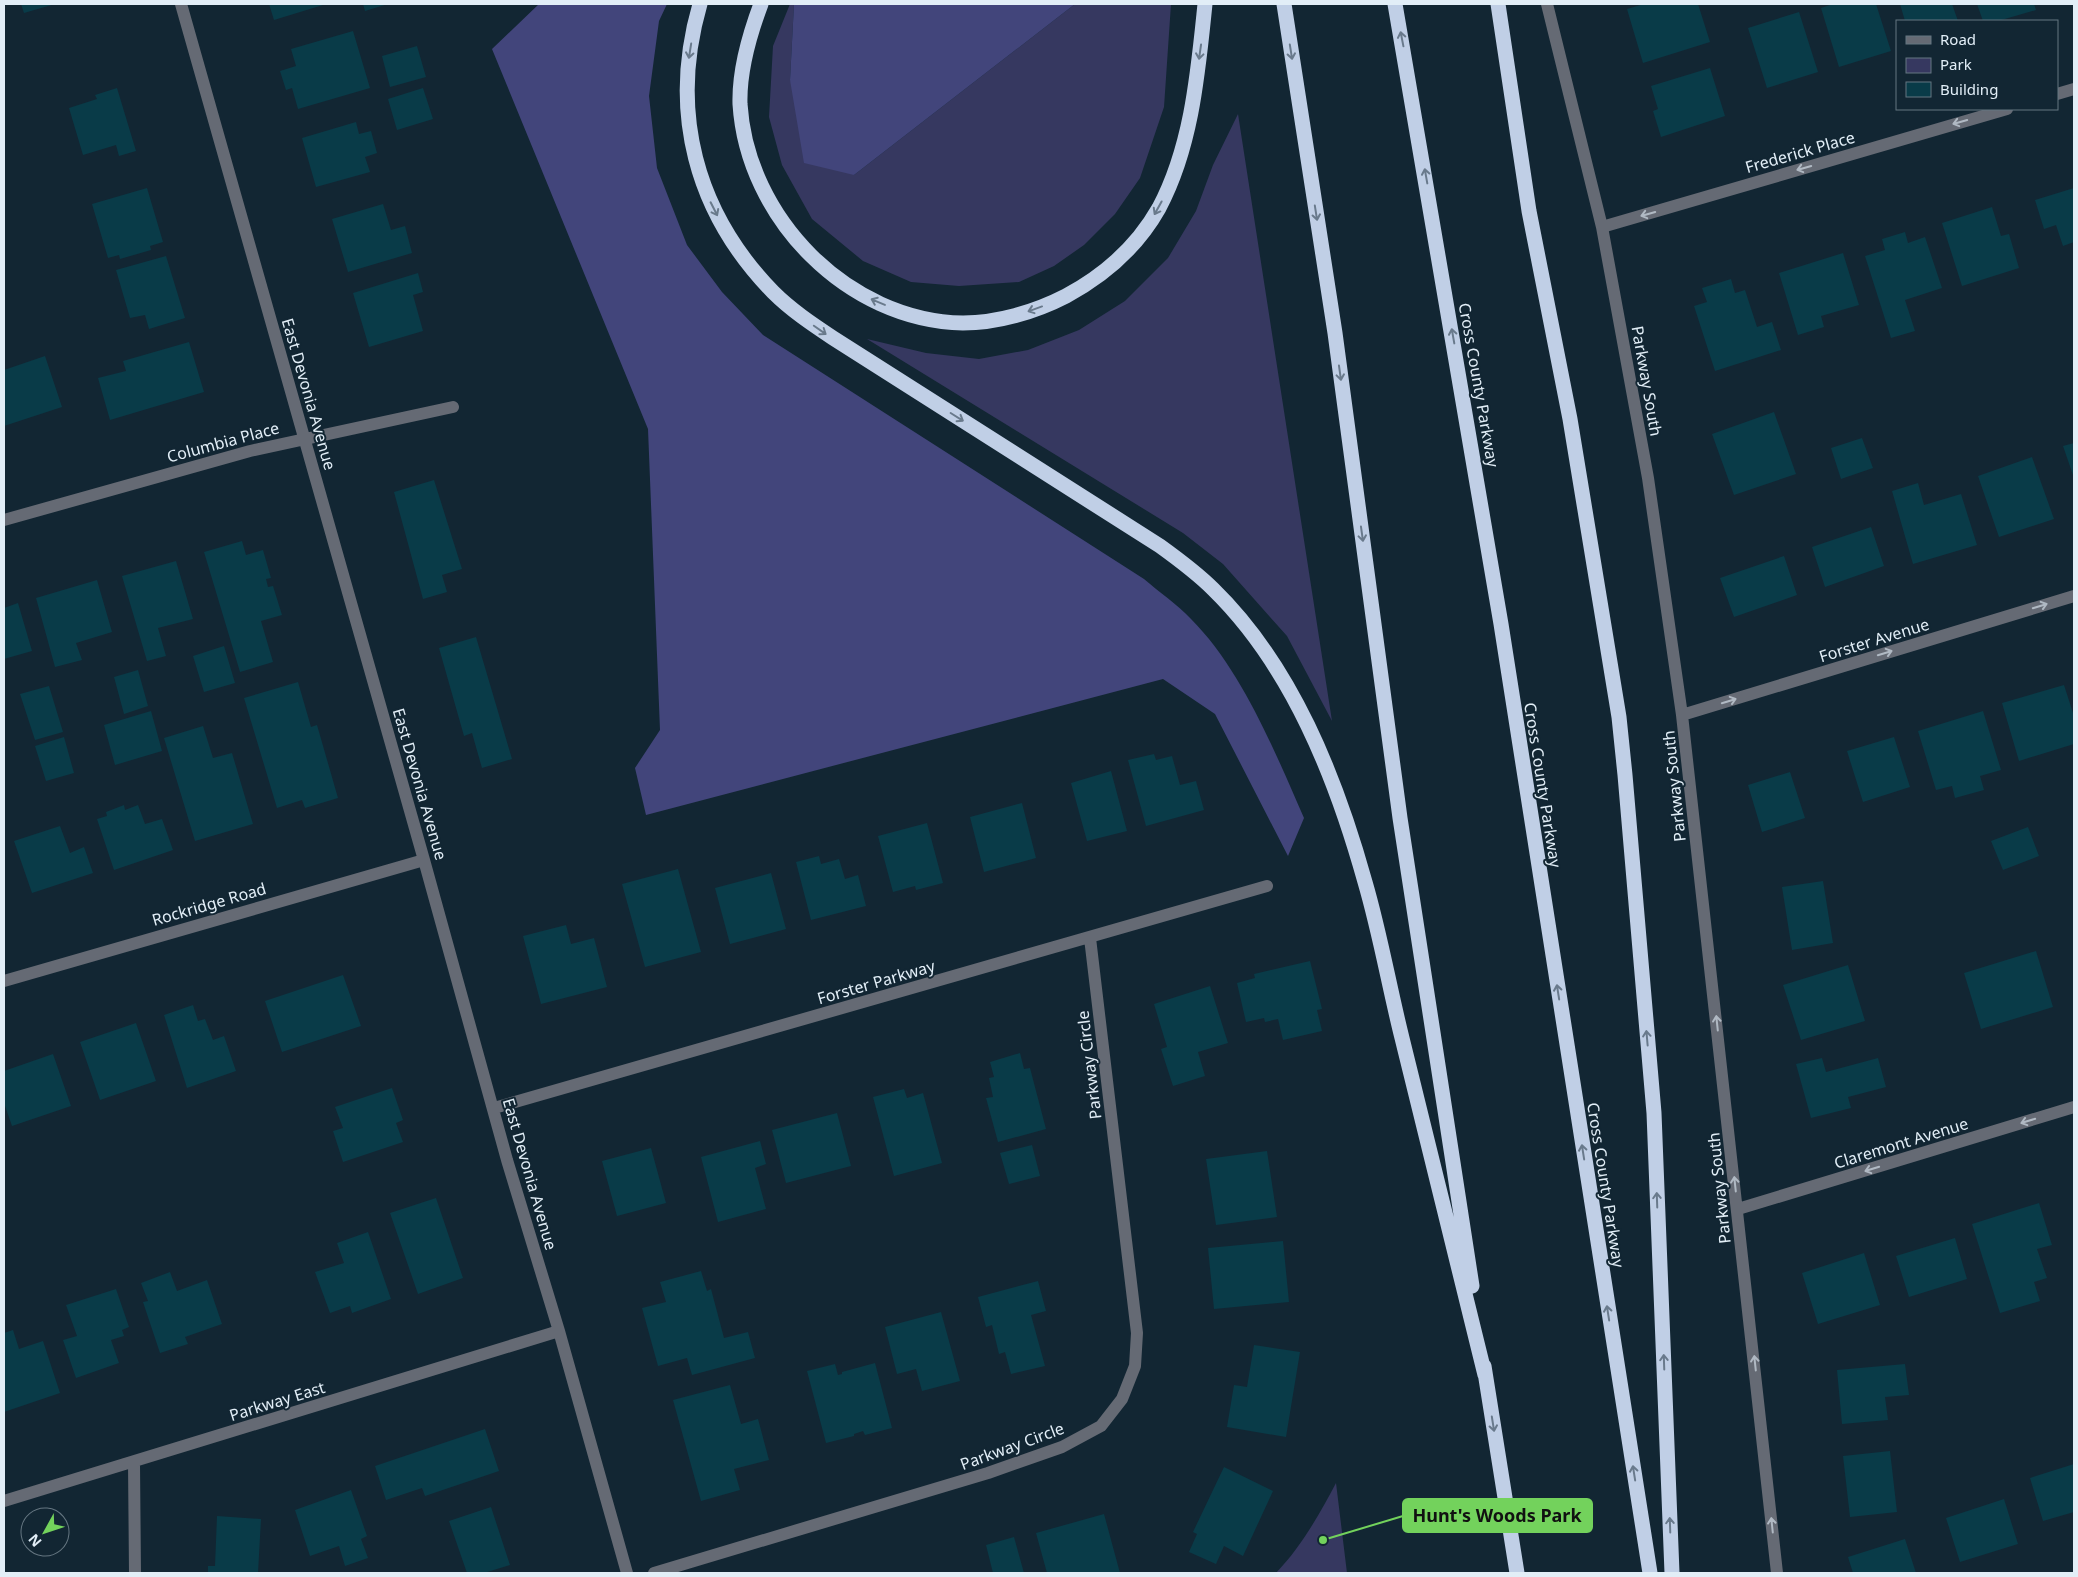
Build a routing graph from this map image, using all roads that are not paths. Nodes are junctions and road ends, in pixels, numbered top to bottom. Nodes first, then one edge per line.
1 (181, 4) edge
2 (700, 4) edge
3 (761, 4) edge
4 (1205, 4) edge
5 (1284, 4) edge
6 (1395, 4) edge
7 (1498, 4) edge
8 (1547, 4) edge
9 (2074, 89) edge
10 (2058, 94) edge
11 (2003, 110) edge
12 (1602, 227) junction
13 (453, 407) dead end
14 (305, 437) junction
15 (4, 520) edge
16 (2074, 596) edge
17 (1682, 715) junction
18 (424, 860) junction
19 (1267, 886) dead end
20 (1090, 938) junction
21 (4, 981) edge
22 (2074, 1107) edge
23 (494, 1108) junction
24 (1738, 1209) junction
25 (559, 1331) junction
26 (1485, 1376) junction
27 (134, 1463) junction
28 (4, 1501) edge
29 (135, 1573) edge
30 (627, 1573) edge
31 (654, 1573) edge
32 (1517, 1573) edge
33 (1650, 1573) edge
34 (1672, 1573) edge
35 (1777, 1573) edge

1 - 14 street, East Devonia Avenue
2 -> 26 highway
4 -> 3 highway
5 -> 26 highway
33 -> 6 highway, Cross County Parkway
34 -> 7 highway
8 - 12 street, Parkway South
9 - 10 street
11 -> 12 street, Frederick Place
12 - 17 street, Parkway South
13 - 14 street, Columbia Place
14 - 15 street, Columbia Place
14 - 18 street, East Devonia Avenue
17 -> 16 street, Forster Avenue
24 -> 17 street, Parkway South
18 - 21 street, Rockridge Road
18 - 23 street, East Devonia Avenue
19 - 20 street, Forster Parkway
20 - 23 street, Forster Parkway
20 - 31 street, Parkway Circle
22 -> 24 street, Claremont Avenue
23 - 25 street, East Devonia Avenue
35 -> 24 street, Parkway South
25 - 27 street, Parkway East
25 - 30 street, East Devonia Avenue
26 -> 32 highway
27 - 28 street, Parkway East
27 - 29 street

